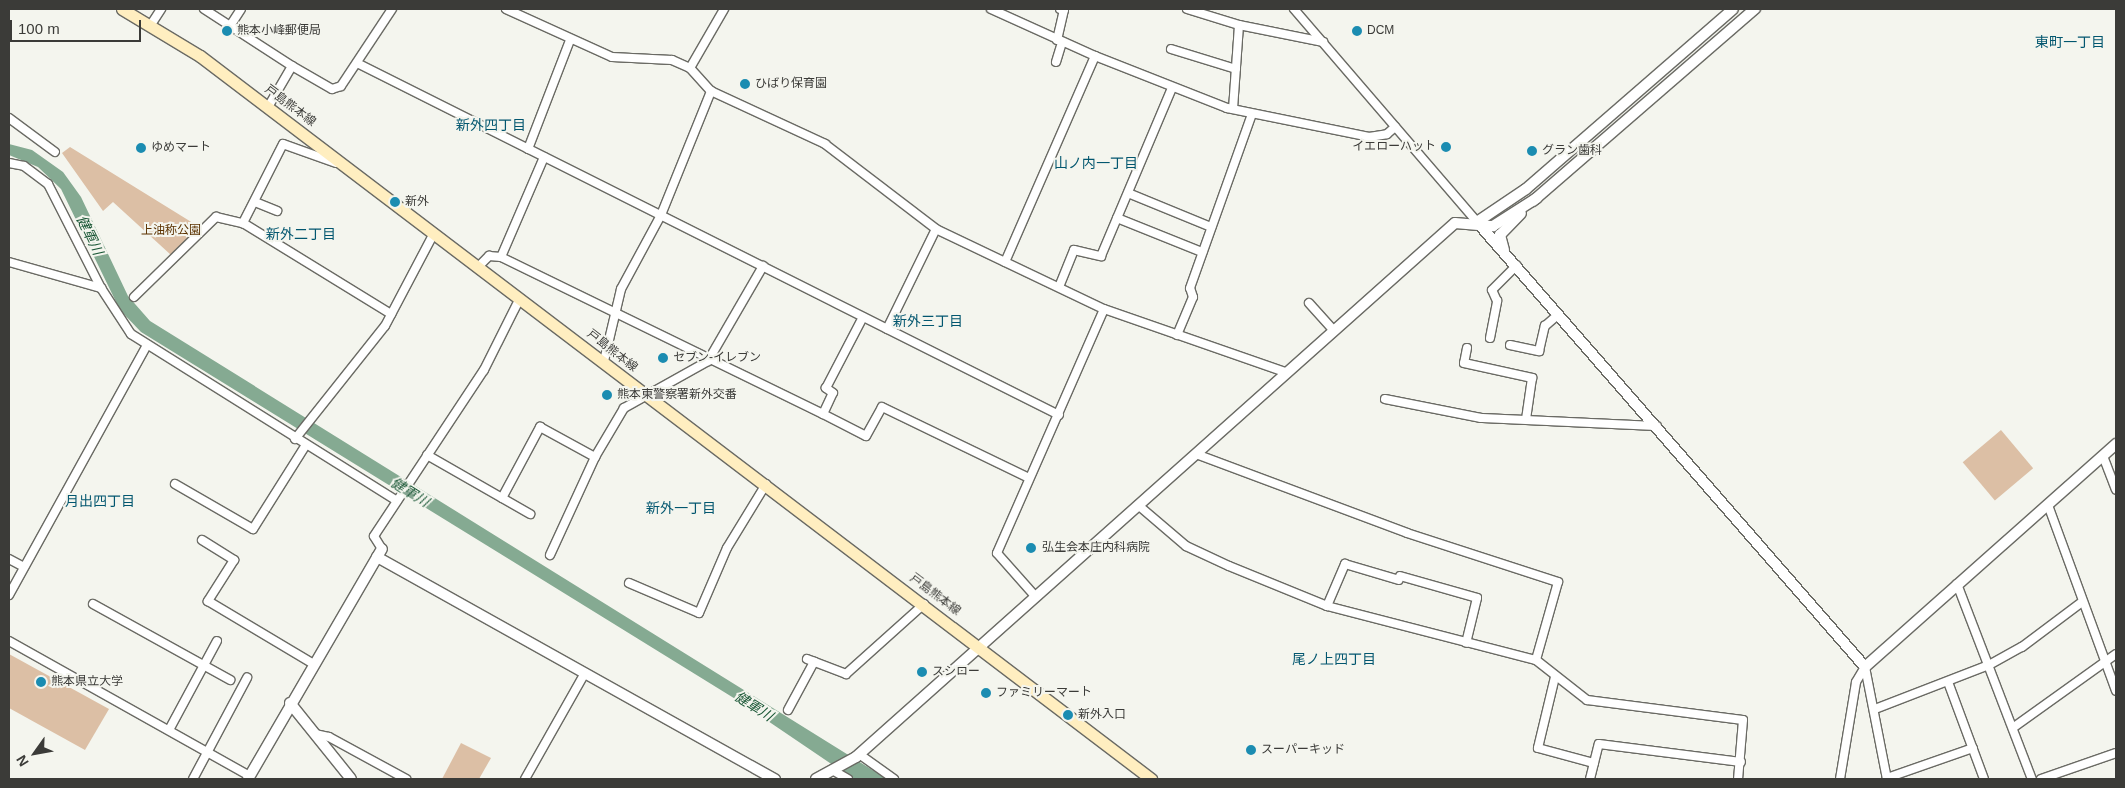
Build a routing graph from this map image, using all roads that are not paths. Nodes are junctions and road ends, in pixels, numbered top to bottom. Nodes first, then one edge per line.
1 (122, 9) edge
2 (161, 9) edge
3 (204, 9) edge
4 (241, 9) edge
5 (392, 9) edge
6 (506, 9) edge
7 (724, 9) edge
8 (990, 9) edge
9 (1060, 9) edge
10 (1187, 9) edge
11 (1294, 9) edge
12 (1733, 9) edge
13 (1755, 9) edge
14 (1000, 10) edge
15 (152, 23) junction
16 (230, 26) junction
17 (1239, 26) junction
18 (570, 40) junction
19 (1060, 41) junction
20 (1323, 42) junction
21 (1171, 49) dead end
22 (1095, 56) junction
23 (1056, 62) dead end
24 (359, 64) junction
25 (292, 66) junction
26 (690, 68) junction
27 (1236, 69) junction
28 (1172, 88) junction
29 (712, 92) junction
30 (268, 107) junction
31 (1233, 110) junction
32 (1252, 114) junction
33 (9, 118) edge
34 (1395, 128) junction
35 (528, 149) junction
36 (55, 152) dead end
37 (544, 157) junction
38 (9, 163) edge
39 (346, 167) junction
40 (1128, 192) junction
41 (1537, 198) junction
42 (255, 202) junction
43 (277, 211) dead end
44 (661, 215) junction
45 (1117, 218) junction
46 (1477, 222) junction
47 (244, 223) junction
48 (1211, 227) junction
49 (936, 229) junction
50 (434, 232) junction
51 (1504, 251) junction
52 (1202, 252) junction
53 (502, 257) junction
54 (9, 262) edge
55 (1005, 262) junction
56 (1517, 265) junction
57 (763, 266) junction
58 (478, 267) junction
59 (1058, 287) junction
60 (101, 288) junction
61 (134, 297) dead end
62 (520, 298) junction
63 (1309, 303) dead end
64 (1104, 309) junction
65 (614, 313) junction
66 (391, 314) junction
67 (1559, 314) junction
68 (864, 317) junction
69 (887, 329) junction
70 (1333, 330) junction
71 (1178, 335) junction
72 (1490, 338) dead end
73 (147, 345) junction
74 (1510, 345) dead end
75 (1467, 348) dead end
76 (604, 361) junction
77 (708, 361) junction
78 (1285, 372) junction
79 (647, 396) junction
80 (1384, 399) dead end
81 (823, 414) junction
82 (1059, 415) junction
83 (1526, 419) junction
84 (1657, 426) junction
85 (296, 437) junction
86 (2116, 444) edge
87 (306, 445) junction
88 (1196, 454) junction
89 (427, 455) junction
90 (2103, 456) junction
91 (595, 457) junction
92 (1029, 478) junction
93 (175, 484) dead end
94 (766, 484) junction
95 (2116, 490) edge
96 (502, 498) junction
97 (397, 500) junction
98 (1138, 505) junction
99 (2048, 505) junction
100 (530, 514) dead end
101 (202, 540) dead end
102 (379, 553) junction
103 (550, 555) dead end
104 (9, 558) edge
105 (24, 567) junction
106 (629, 583) dead end
107 (1957, 584) junction
108 (9, 595) edge
109 (1035, 596) junction
110 (2082, 602) junction
111 (93, 604) dead end
112 (924, 604) junction
113 (1327, 606) junction
114 (9, 641) edge
115 (217, 641) dead end
116 (1466, 643) junction
117 (980, 645) junction
118 (2116, 654) edge
119 (1536, 660) junction
120 (2104, 662) junction
121 (312, 663) junction
122 (205, 665) junction
123 (1989, 665) junction
124 (1865, 667) junction
125 (585, 673) junction
126 (1555, 677) junction
127 (247, 678) dead end
128 (230, 680) dead end
129 (1948, 682) junction
130 (2116, 690) edge
131 (290, 703) junction
132 (1875, 709) junction
133 (788, 710) dead end
134 (2014, 727) junction
135 (169, 730) junction
136 (315, 734) junction
137 (1973, 748) junction
138 (208, 751) junction
139 (2116, 753) edge
140 (858, 756) junction
141 (1741, 762) junction
142 (1594, 763) junction
143 (835, 771) junction
144 (249, 778) edge
145 (193, 779) edge
146 (351, 779) edge
147 (406, 779) edge
148 (525, 779) edge
149 (775, 779) edge
150 (816, 779) edge
151 (848, 779) edge
152 (894, 779) edge
153 (1151, 779) edge
154 (1590, 779) edge
155 (1738, 779) edge
156 (1840, 779) edge
157 (1887, 779) edge
158 (1984, 779) edge
159 (2032, 779) edge
160 (2041, 779) edge

1 - 15 main road, 戸島熊本線
2 - 15 street
3 - 16 street
4 - 16 street
5 - 24 street
6 - 18 street
7 - 26 street
8 - 14 street
9 - 19 street
10 - 17 street
11 - 20 street
12 - 46 street
13 - 41 street
14 - 19 street
15 - 30 main road, 戸島熊本線
16 - 25 street
17 - 20 street
17 - 27 street
18 - 26 street
18 - 35 street
19 - 22 street
19 - 23 street
20 - 34 street
21 - 27 street
22 - 28 street
22 - 55 street
24 - 25 street
24 - 35 street
25 - 30 street
26 - 29 street
27 - 31 street
28 - 31 street
28 - 40 street
29 - 44 street
29 - 49 street
30 - 39 main road, 戸島熊本線
31 - 32 street
32 - 34 street
32 - 48 street
33 - 36 street
34 - 46 street
35 - 37 street
37 - 44 street
37 - 53 street
38 - 60 street
39 - 42 street
39 - 50 main road, 戸島熊本線
40 - 45 street
40 - 48 street
41 - 46 street
41 - 51 street
42 - 43 street
42 - 47 street
44 - 57 street
44 - 65 street
45 - 52 street
45 - 59 street
46 - 51 street
46 - 70 street
47 - 61 street
47 - 66 street
48 - 52 street
49 - 55 street
49 - 69 street
50 - 58 main road, 戸島熊本線
50 - 66 street
51 - 56 street
52 - 71 street
53 - 58 street
53 - 65 street
54 - 60 street
55 - 59 street
56 - 67 street
56 - 72 street
57 - 68 street
57 - 77 street
58 - 62 main road, 戸島熊本線
59 - 64 street
60 - 73 street
62 - 76 main road, 戸島熊本線
62 - 89 street
63 - 70 street
64 - 71 street
64 - 82 street
65 - 76 street
65 - 77 street
66 - 85 street
67 - 74 street
67 - 84 street
68 - 69 street
68 - 81 street
69 - 82 street
70 - 78 street
71 - 78 street
73 - 85 street
73 - 105 street
75 - 83 street
76 - 79 main road, 戸島熊本線
77 - 79 street
77 - 81 street
78 - 88 street
79 - 91 street
79 - 94 main road, 戸島熊本線
80 - 83 street
81 - 92 street
82 - 92 street
83 - 84 street
84 - 124 street
85 - 87 street
86 - 90 street
87 - 93 street
87 - 97 street
88 - 98 street
88 - 119 street
89 - 96 street
89 - 97 street
90 - 95 street
90 - 99 street
91 - 96 street
91 - 103 street
92 - 109 street
94 - 106 street
94 - 112 main road, 戸島熊本線
96 - 100 street
97 - 102 street
98 - 109 street
98 - 113 street
99 - 107 street
99 - 110 street
101 - 121 street
102 - 121 street
102 - 125 street
104 - 105 street
105 - 108 street
107 - 123 street
107 - 124 street
109 - 117 street
110 - 120 street
110 - 123 street
111 - 122 street
112 - 117 main road, 戸島熊本線
112 - 133 street
113 - 116 street
113 - 116 street
114 - 135 street
115 - 122 street
116 - 119 street
117 - 140 street
117 - 153 main road, 戸島熊本線
118 - 120 street
119 - 126 street
120 - 130 street
120 - 134 street
121 - 131 street
122 - 128 street
122 - 135 street
123 - 129 street
123 - 134 street
124 - 132 street
124 - 156 street
125 - 148 street
125 - 149 street
126 - 141 street
126 - 142 street
127 - 138 street
129 - 132 street
129 - 137 street
131 - 136 street
131 - 144 street
132 - 157 street
134 - 159 street
135 - 138 street
136 - 146 street
136 - 147 street
137 - 157 street
137 - 158 street
138 - 144 street
138 - 145 street
139 - 160 street
140 - 143 street
140 - 152 street
141 - 142 street
141 - 155 street
142 - 154 street
143 - 150 street
143 - 151 street

